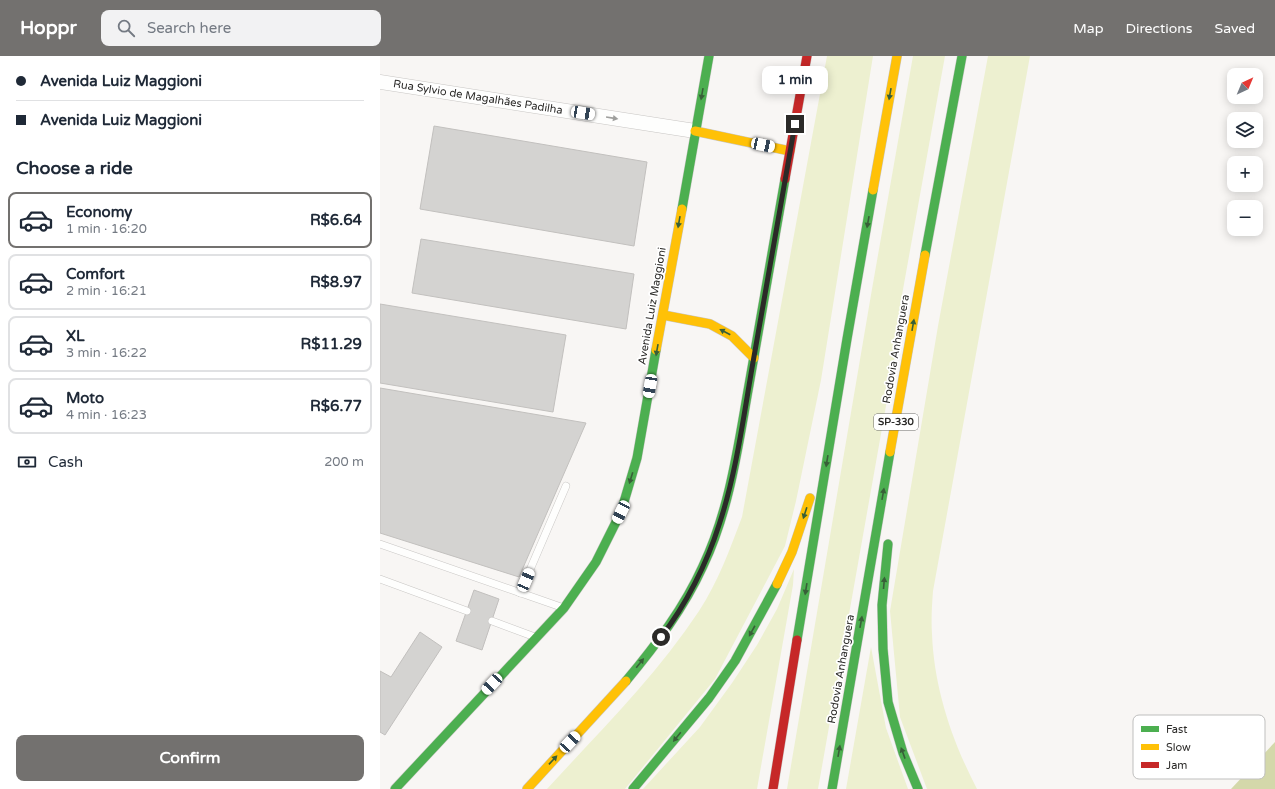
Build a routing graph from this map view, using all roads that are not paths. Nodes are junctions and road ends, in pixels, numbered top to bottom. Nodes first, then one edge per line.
1 (709, 56) edge
2 (807, 56) edge
3 (897, 56) edge
4 (962, 56) edge
5 (380, 82) edge
6 (696, 131) junction
7 (790, 151) junction
8 (663, 315) junction
9 (848, 339) junction
10 (910, 343) junction
11 (754, 358) junction
12 (895, 477) dead end
13 (566, 486) dead end
14 (889, 532) dead end
15 (380, 544) edge
16 (380, 579) edge
17 (520, 593) junction
18 (564, 608) junction
19 (467, 611) dead end
20 (492, 621) dead end
21 (536, 637) junction
22 (395, 789) edge
23 (527, 789) edge
24 (633, 789) edge
25 (773, 789) edge
26 (832, 789) edge
27 (918, 789) edge

1 -> 6 main road, Avenida Luiz Maggioni
2 - 7 main road
3 -> 9 main road
10 -> 4 main road, Rodovia Anhanguera / SP-330
5 -> 6 street, Rua Sylvio de Magalhães Padilha
6 - 7 main road
6 -> 8 main road, Avenida Luiz Maggioni
7 - 11 main road
11 -> 8 main road
8 -> 18 main road, Avenida Luiz Maggioni
9 -> 24 main road
9 -> 25 main road
10 - 12 main road
26 -> 10 main road, Rodovia Anhanguera / SP-330
23 -> 11 main road
13 - 17 lane
27 -> 14 main road
15 - 17 lane
16 - 19 lane
17 - 18 lane
18 - 21 main road, Avenida Luiz Maggioni
20 - 21 lane
21 - 22 main road, Avenida Luiz Maggioni

